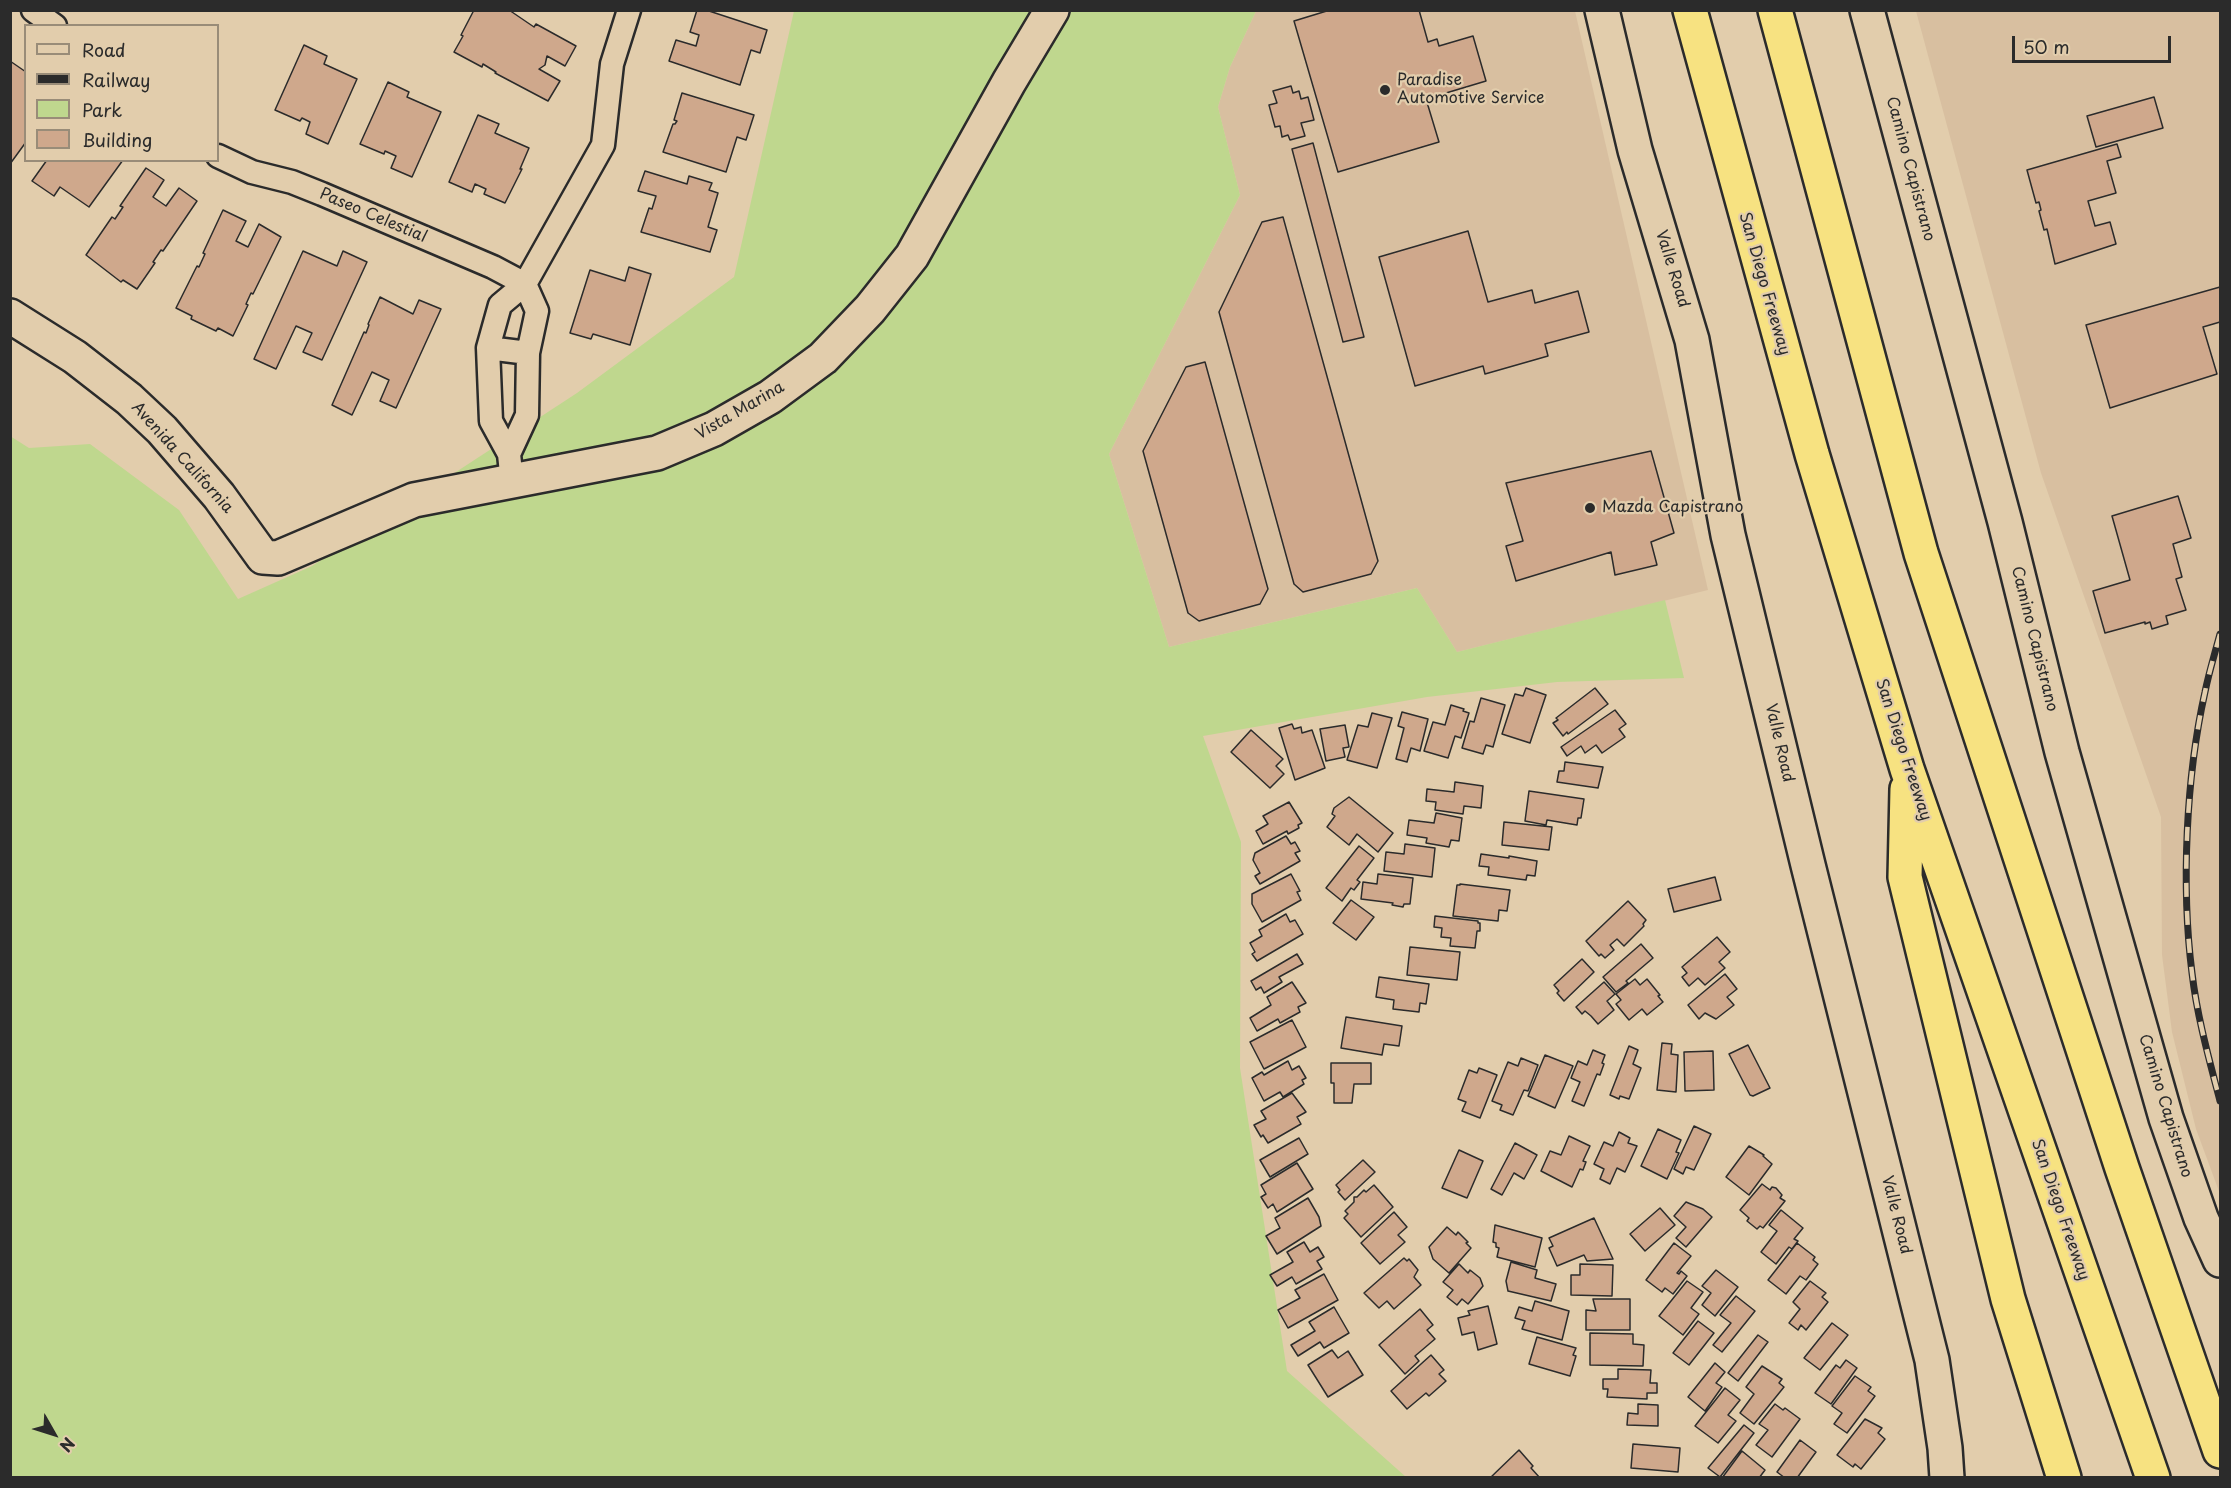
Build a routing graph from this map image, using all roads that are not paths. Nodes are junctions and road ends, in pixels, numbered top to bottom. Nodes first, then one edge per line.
1 (33, 10) edge
2 (629, 10) edge
3 (1052, 10) edge
4 (1602, 10) edge
5 (1690, 10) edge
6 (1775, 10) edge
7 (1867, 10) edge
8 (52, 24) edge
9 (219, 156) edge
10 (525, 284) junction
11 (10, 316) edge
12 (488, 348) junction
13 (528, 353) junction
14 (510, 468) junction
15 (254, 547) joint
16 (1907, 769) junction
17 (2220, 1260) edge
18 (2220, 1451) edge
19 (1947, 1478) edge
20 (2064, 1478) edge
21 (2153, 1478) edge

1 - 8 street
2 - 10 street
3 - 14 street, Vista Marina
4 - 19 street, Valle Road
5 - 16 highway, San Diego Freeway
6 - 18 highway
7 - 17 street, Camino Capistrano
9 - 10 street, Paseo Celestial
10 - 12 street
10 - 13 street
11 - 15 street, Avenida California
12 - 13 street
12 - 14 street
13 - 14 street
14 - 15 street, Vista Marina
16 - 20 highway
16 - 21 highway, San Diego Freeway

